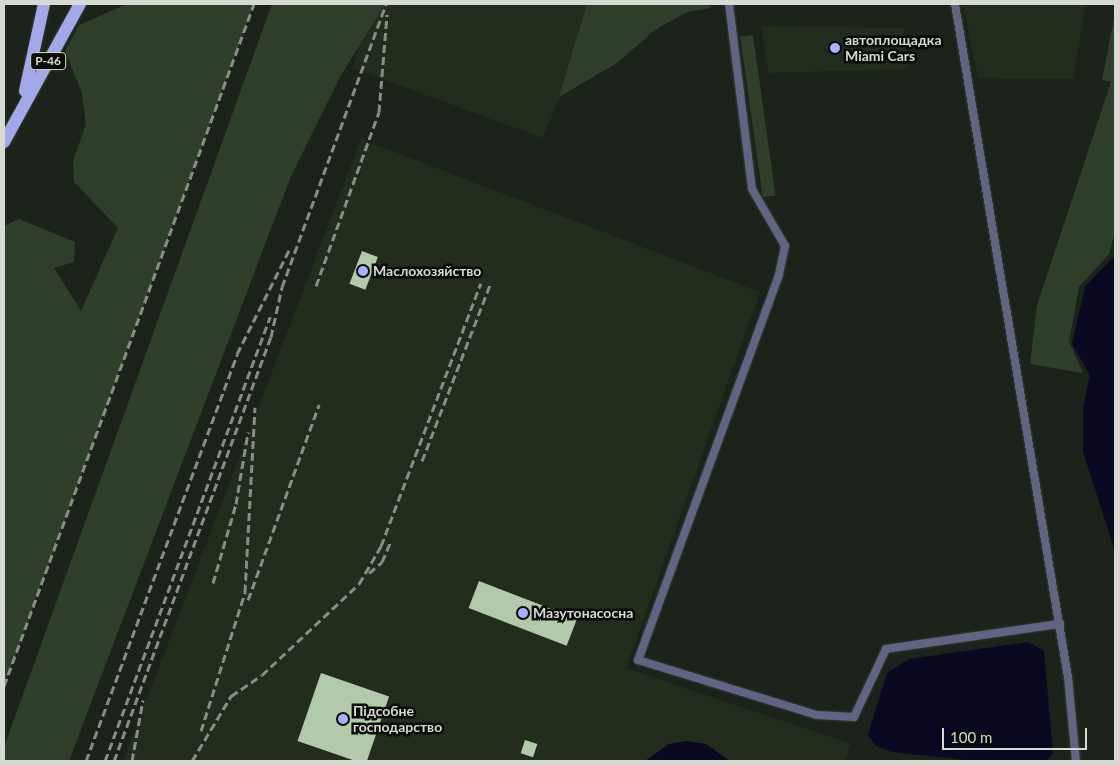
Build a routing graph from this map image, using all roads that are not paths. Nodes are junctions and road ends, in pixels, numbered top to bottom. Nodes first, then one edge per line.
1 (44, 4) edge
2 (80, 4) edge
3 (729, 4) edge
4 (955, 4) edge
5 (16, 118) junction
6 (4, 142) edge
7 (1060, 624) junction
8 (1076, 761) edge

1 - 5 main road, Р-46
2 - 5 main road, Р-46
3 - 7 street
4 - 7 street
5 - 6 main road, Р-46
7 - 8 street

